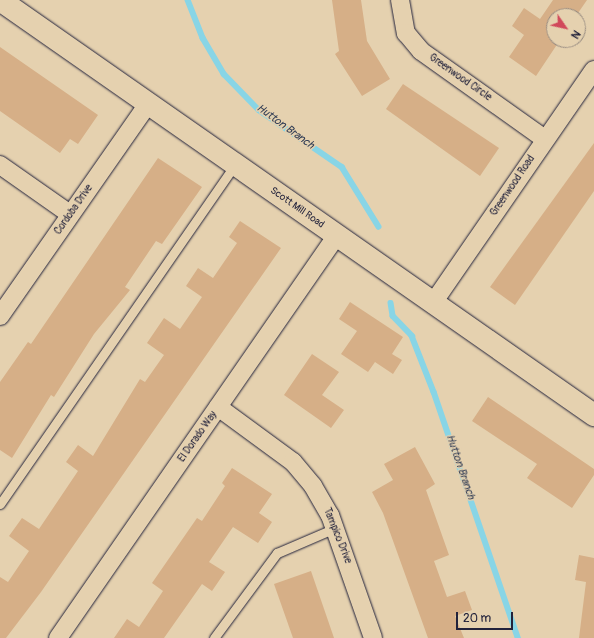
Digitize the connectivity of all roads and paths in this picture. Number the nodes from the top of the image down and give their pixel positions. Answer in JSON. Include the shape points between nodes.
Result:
{"nodes":[{"id":1,"x":1,"y":0,"type":"edge"},
{"id":2,"x":400,"y":0,"type":"edge"},
{"id":3,"x":594,"y":70,"type":"edge"},
{"id":4,"x":148,"y":104,"type":"junction"},
{"id":5,"x":545,"y":139,"type":"junction"},
{"id":6,"x":235,"y":164,"type":"junction"},
{"id":7,"x":0,"y":165,"type":"edge"},
{"id":8,"x":70,"y":214,"type":"junction"},
{"id":9,"x":337,"y":236,"type":"junction"},
{"id":10,"x":434,"y":303,"type":"junction"},
{"id":11,"x":0,"y":316,"type":"edge"},
{"id":12,"x":218,"y":407,"type":"junction"},
{"id":13,"x":594,"y":415,"type":"edge"},
{"id":14,"x":0,"y":504,"type":"edge"},
{"id":15,"x":335,"y":528,"type":"junction"},
{"id":16,"x":58,"y":638,"type":"edge"},
{"id":17,"x":214,"y":638,"type":"edge"},
{"id":18,"x":373,"y":638,"type":"edge"}],
"edges":[{"from":1,"to":4,"type":"street","name":"Scott Mill Road"},
{"from":2,"to":5,"type":"street","name":"Greenwood Circle","via":[[406,33],[421,51]]},
{"from":3,"to":5,"type":"street","name":"Greenwood Road"},
{"from":4,"to":6,"type":"street","name":"Scott Mill Road"},
{"from":4,"to":8,"type":"street","name":"Cordoba Drive"},
{"from":5,"to":10,"type":"street","name":"Greenwood Road"},
{"from":6,"to":9,"type":"street","name":"Scott Mill Road"},
{"from":6,"to":14,"type":"lane"},
{"from":7,"to":8,"type":"street"},
{"from":8,"to":11,"type":"street","name":"Cordoba Drive"},
{"from":9,"to":10,"type":"street","name":"Scott Mill Road"},
{"from":9,"to":12,"type":"street","name":"El Dorado Way"},
{"from":10,"to":13,"type":"street","name":"Scott Mill Road"},
{"from":12,"to":15,"type":"street","name":"Tampico Drive","via":[[293,462],[313,486]]},
{"from":12,"to":16,"type":"street","name":"El Dorado Way"},
{"from":15,"to":17,"type":"lane","via":[[277,553]]},
{"from":15,"to":18,"type":"street","name":"Tampico Drive"}]}
